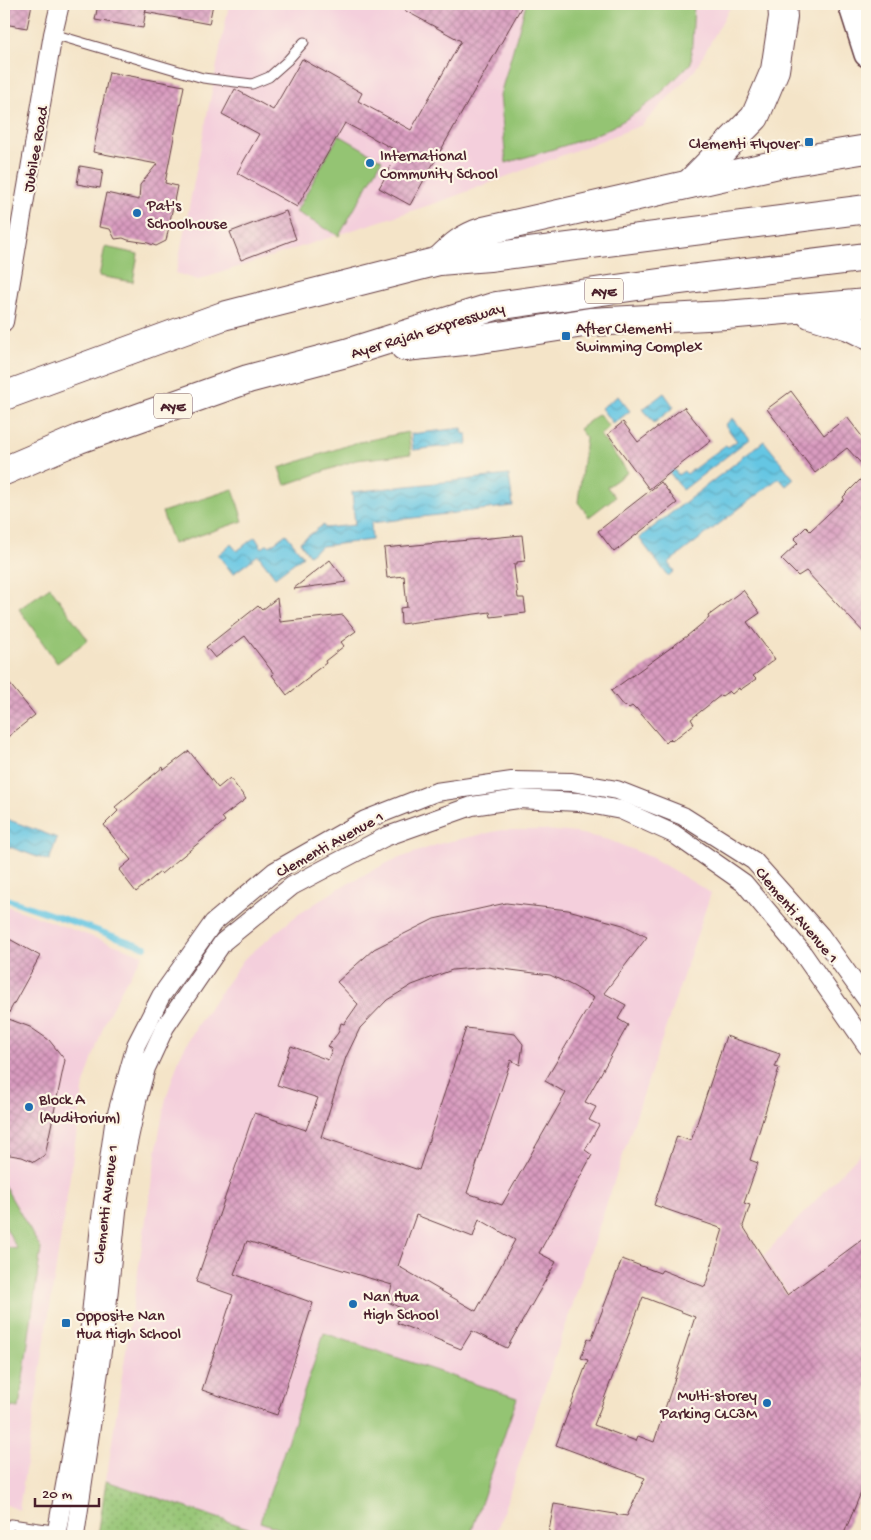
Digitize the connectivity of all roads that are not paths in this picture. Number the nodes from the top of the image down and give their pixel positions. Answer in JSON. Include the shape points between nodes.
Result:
{"nodes":[{"id":1,"x":60,"y":4,"type":"edge"},
{"id":2,"x":782,"y":4,"type":"edge"},
{"id":3,"x":851,"y":4,"type":"edge"},
{"id":4,"x":54,"y":34,"type":"junction"},
{"id":5,"x":304,"y":42,"type":"dead end"},
{"id":6,"x":867,"y":54,"type":"edge"},
{"id":7,"x":867,"y":149,"type":"edge"},
{"id":8,"x":688,"y":185,"type":"junction"},
{"id":9,"x":867,"y":209,"type":"edge"},
{"id":10,"x":867,"y":256,"type":"edge"},
{"id":11,"x":439,"y":261,"type":"junction"},
{"id":12,"x":867,"y":303,"type":"edge"},
{"id":13,"x":786,"y":310,"type":"junction"},
{"id":14,"x":4,"y":322,"type":"edge"},
{"id":15,"x":867,"y":335,"type":"edge"},
{"id":16,"x":346,"y":353,"type":"junction"},
{"id":17,"x":4,"y":396,"type":"edge"},
{"id":18,"x":4,"y":471,"type":"edge"},
{"id":19,"x":328,"y":840,"type":"junction"},
{"id":20,"x":337,"y":862,"type":"junction"},
{"id":21,"x":867,"y":1000,"type":"edge"},
{"id":22,"x":157,"y":1002,"type":"junction"},
{"id":23,"x":165,"y":1027,"type":"junction"},
{"id":24,"x":867,"y":1046,"type":"edge"},
{"id":25,"x":117,"y":1211,"type":"junction"},
{"id":26,"x":100,"y":1225,"type":"junction"},
{"id":27,"x":7,"y":1522,"type":"edge"},
{"id":28,"x":4,"y":1534,"type":"edge"},
{"id":29,"x":56,"y":1534,"type":"edge"},
{"id":30,"x":75,"y":1534,"type":"edge"}],
"edges":[{"from":1,"to":4,"type":"street","name":"Jubilee Road"},
{"from":2,"to":8,"type":"highway","via":[[775,70],[755,117]]},
{"from":3,"to":6,"type":"main road"},
{"from":4,"to":5,"type":"lane","via":[[203,78],[252,84],[269,77]]},
{"from":4,"to":14,"type":"street","name":"Jubilee Road"},
{"from":7,"to":8,"type":"highway","via":[[816,152]]},
{"from":8,"to":11,"type":"highway","via":[[484,231],[458,242]]},
{"from":9,"to":11,"type":"highway"},
{"from":10,"to":16,"type":"highway","name":"Ayer Rajah Expressway","number":"AYE","via":[[496,306]]},
{"from":11,"to":17,"type":"highway","via":[[223,316]]},
{"from":12,"to":13,"type":"highway"},
{"from":13,"to":15,"type":"highway","via":[[819,315]]},
{"from":13,"to":16,"type":"highway","via":[[590,322],[474,340]]},
{"from":16,"to":18,"type":"highway","name":"Ayer Rajah Expressway","number":"AYE","via":[[248,379],[79,439]]},
{"from":19,"to":20,"type":"street"},
{"from":19,"to":21,"type":"street","name":"Clementi Avenue 1","via":[[365,820],[436,792],[512,781],[572,782],[617,790],[683,816],[754,861],[821,936]]},
{"from":19,"to":22,"type":"street","name":"Clementi Avenue 1","via":[[274,871],[213,923]]},
{"from":20,"to":23,"type":"street","name":"Clementi Avenue 1","via":[[292,886],[223,942]]},
{"from":20,"to":24,"type":"street","name":"Clementi Avenue 1","via":[[385,837],[472,806],[518,799],[579,802],[621,810],[674,834],[744,883],[801,951]]},
{"from":22,"to":23,"type":"lane","via":[[164,1013]]},
{"from":22,"to":26,"type":"street","name":"Clementi Avenue 1","via":[[136,1044],[126,1077],[114,1124]]},
{"from":23,"to":25,"type":"street","name":"Clementi Avenue 1","via":[[146,1068],[137,1101]]},
{"from":25,"to":26,"type":"street"},
{"from":25,"to":30,"type":"street","name":"Clementi Avenue 1","via":[[104,1338]]},
{"from":26,"to":29,"type":"street","name":"Clementi Avenue 1","via":[[80,1401]]},
{"from":27,"to":28,"type":"lane"},
{"from":27,"to":29,"type":"lane"},
{"from":29,"to":30,"type":"lane"}]}
